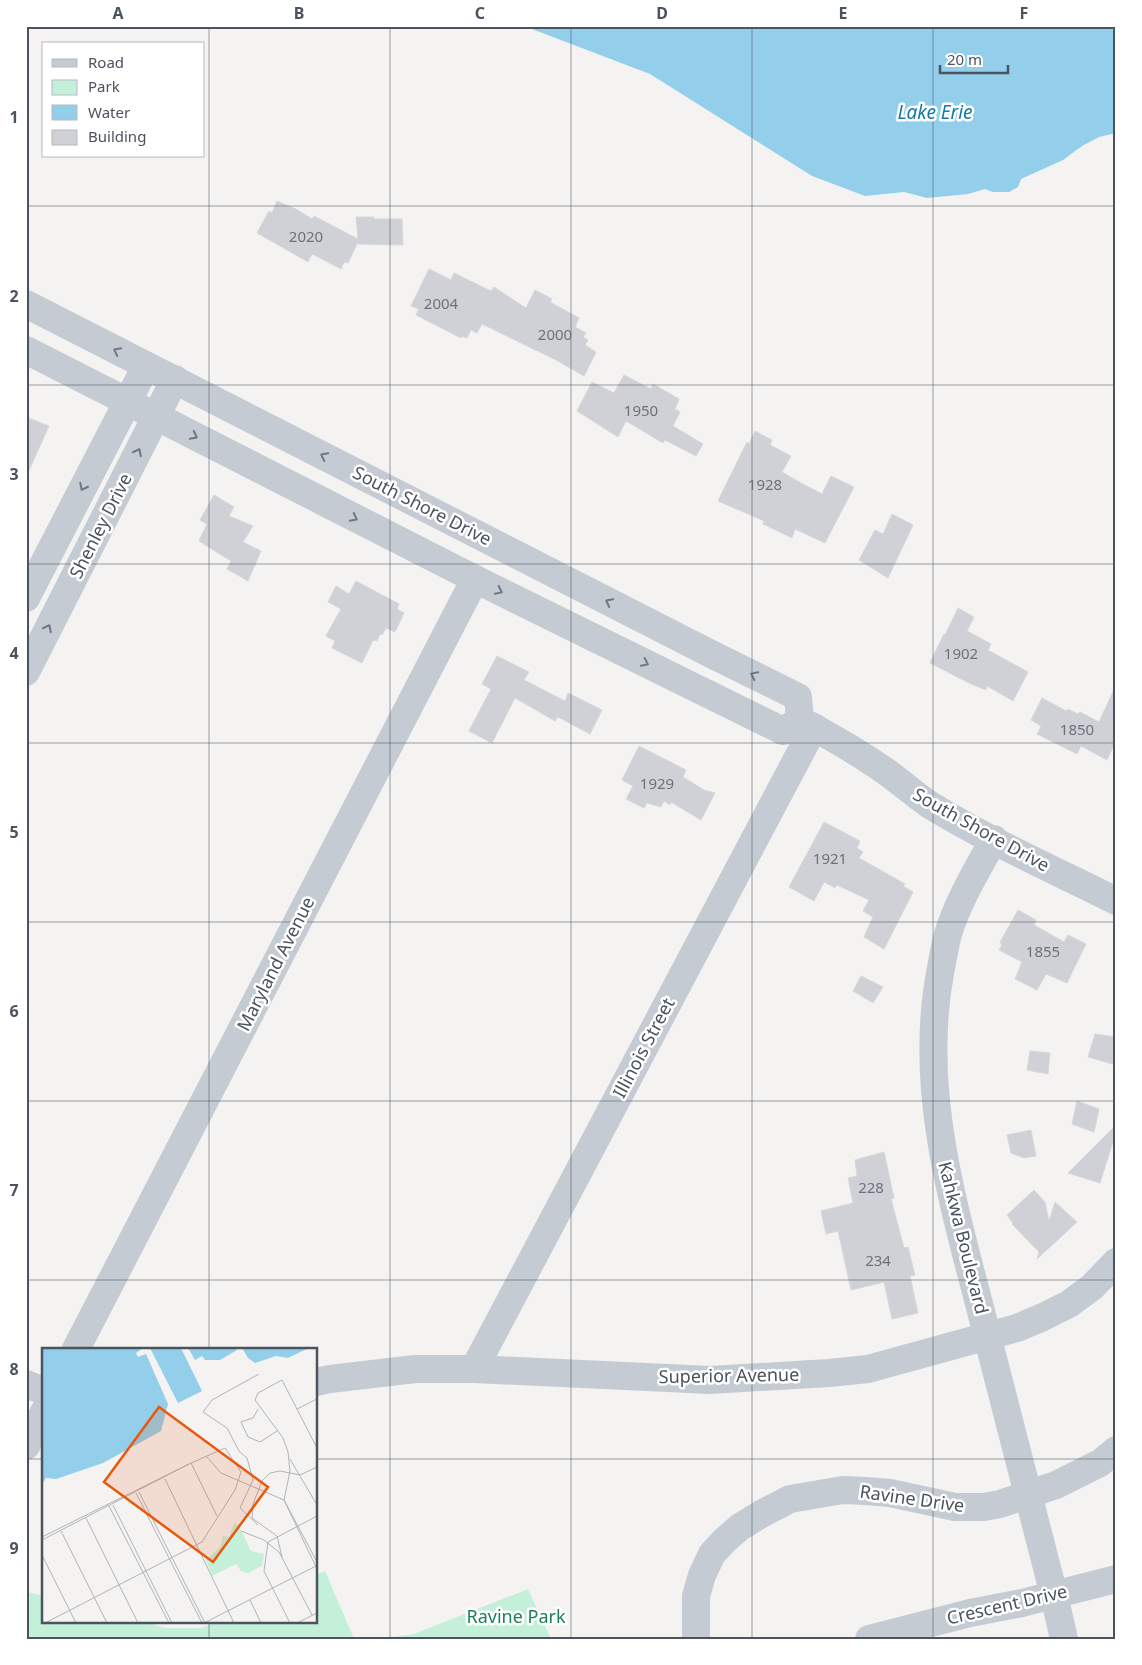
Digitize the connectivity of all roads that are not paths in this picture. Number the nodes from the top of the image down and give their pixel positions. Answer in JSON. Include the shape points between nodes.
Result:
{"nodes":[{"id":1,"x":26,"y":304,"type":"edge"},
{"id":2,"x":26,"y":350,"type":"edge"},
{"id":3,"x":146,"y":366,"type":"junction"},
{"id":4,"x":175,"y":379,"type":"junction"},
{"id":5,"x":127,"y":401,"type":"junction"},
{"id":6,"x":156,"y":417,"type":"junction"},
{"id":7,"x":475,"y":580,"type":"junction"},
{"id":8,"x":26,"y":598,"type":"edge"},
{"id":9,"x":26,"y":672,"type":"edge"},
{"id":10,"x":807,"y":723,"type":"junction"},
{"id":11,"x":994,"y":839,"type":"junction"},
{"id":12,"x":1116,"y":901,"type":"edge"},
{"id":13,"x":1116,"y":1262,"type":"edge"},
{"id":14,"x":987,"y":1336,"type":"junction"},
{"id":15,"x":77,"y":1348,"type":"edge"},
{"id":16,"x":474,"y":1369,"type":"junction"},
{"id":17,"x":318,"y":1382,"type":"edge"},
{"id":18,"x":26,"y":1384,"type":"edge"},
{"id":19,"x":42,"y":1389,"type":"edge"},
{"id":20,"x":42,"y":1416,"type":"edge"},
{"id":21,"x":26,"y":1446,"type":"edge"},
{"id":22,"x":1116,"y":1450,"type":"edge"},
{"id":23,"x":1116,"y":1579,"type":"edge"},
{"id":24,"x":1054,"y":1595,"type":"junction"},
{"id":25,"x":696,"y":1639,"type":"edge"},
{"id":26,"x":869,"y":1639,"type":"edge"},
{"id":27,"x":1064,"y":1639,"type":"edge"}],
"edges":[{"from":3,"to":1,"type":"street","name":"South Shore Drive","one_way":true},
{"from":2,"to":5,"type":"street"},
{"from":3,"to":4,"type":"street","name":"South Shore Drive"},
{"from":3,"to":5,"type":"street","name":"Shenley Drive"},
{"from":4,"to":6,"type":"street","name":"Shenley Drive"},
{"from":10,"to":4,"type":"street","name":"South Shore Drive","one_way":true,"via":[[798,697]]},
{"from":5,"to":6,"type":"street"},
{"from":5,"to":8,"type":"street","name":"Shenley Drive","one_way":true},
{"from":6,"to":7,"type":"street","one_way":true},
{"from":9,"to":6,"type":"street","name":"Shenley Drive","one_way":true},
{"from":7,"to":10,"type":"street","one_way":true,"via":[[783,731]]},
{"from":7,"to":15,"type":"street","name":"Maryland Avenue"},
{"from":10,"to":11,"type":"street","name":"South Shore Drive","via":[[851,748],[930,805]]},
{"from":10,"to":16,"type":"street","name":"Illinois Street"},
{"from":11,"to":12,"type":"street","name":"South Shore Drive"},
{"from":11,"to":14,"type":"street","name":"Kahkwa Boulevard","via":[[958,905],[947,936],[935,996],[932,1064],[934,1098],[949,1185]]},
{"from":13,"to":14,"type":"street","name":"Superior Avenue","via":[[1092,1287],[1069,1304],[1017,1328]]},
{"from":14,"to":16,"type":"street","name":"Superior Avenue","via":[[868,1369],[770,1377],[710,1380]]},
{"from":14,"to":24,"type":"street","name":"Kahkwa Boulevard","bridge":true},
{"from":16,"to":17,"type":"street","name":"Superior Avenue","via":[[415,1369]]},
{"from":18,"to":19,"type":"street"},
{"from":20,"to":21,"type":"street"},
{"from":22,"to":25,"type":"street","name":"Ravine Drive","via":[[1100,1463],[1056,1485],[984,1507],[955,1507],[890,1493],[843,1490],[790,1499],[740,1527],[712,1554],[696,1596]]},
{"from":23,"to":24,"type":"street","name":"Crescent Drive"},
{"from":24,"to":26,"type":"street","name":"Crescent Drive"},
{"from":24,"to":27,"type":"street","name":"Kahkwa Boulevard"}]}
